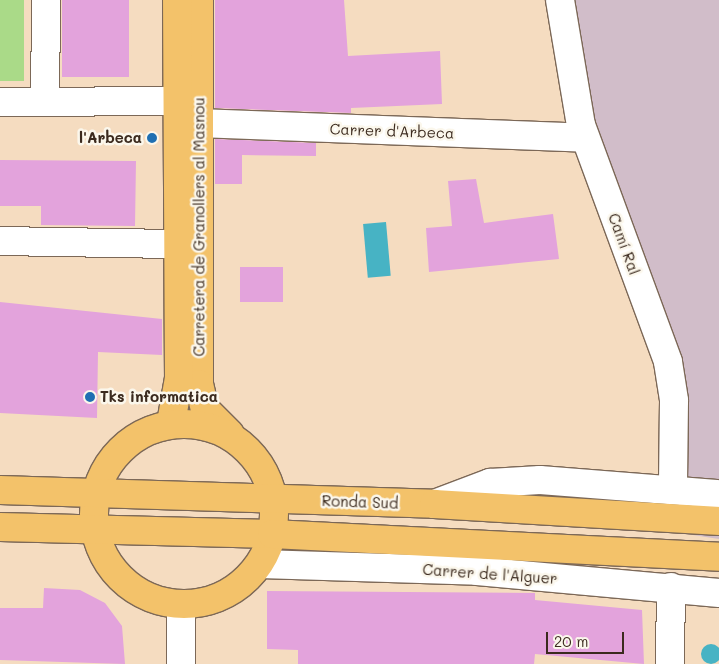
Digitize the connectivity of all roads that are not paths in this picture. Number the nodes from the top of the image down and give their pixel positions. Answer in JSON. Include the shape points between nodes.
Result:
{"nodes":[{"id":1,"x":46,"y":0,"type":"edge"},
{"id":2,"x":176,"y":0,"type":"edge"},
{"id":3,"x":199,"y":0,"type":"edge"},
{"id":4,"x":560,"y":0,"type":"edge"},
{"id":5,"x":45,"y":101,"type":"junction"},
{"id":6,"x":177,"y":101,"type":"junction"},
{"id":7,"x":0,"y":102,"type":"edge"},
{"id":8,"x":199,"y":123,"type":"junction"},
{"id":9,"x":585,"y":138,"type":"junction"},
{"id":10,"x":0,"y":241,"type":"edge"},
{"id":11,"x":178,"y":244,"type":"junction"},
{"id":12,"x":171,"y":423,"type":"junction"},
{"id":13,"x":236,"y":440,"type":"junction"},
{"id":14,"x":673,"y":489,"type":"junction"},
{"id":15,"x":0,"y":490,"type":"edge"},
{"id":16,"x":96,"y":492,"type":"junction"},
{"id":17,"x":719,"y":494,"type":"edge"},
{"id":18,"x":274,"y":499,"type":"junction"},
{"id":19,"x":434,"y":504,"type":"junction"},
{"id":20,"x":719,"y":521,"type":"edge"},
{"id":21,"x":0,"y":527,"type":"edge"},
{"id":22,"x":95,"y":529,"type":"junction"},
{"id":23,"x":272,"y":534,"type":"junction"},
{"id":24,"x":719,"y":557,"type":"edge"},
{"id":25,"x":260,"y":564,"type":"junction"},
{"id":26,"x":671,"y":587,"type":"junction"},
{"id":27,"x":719,"y":592,"type":"edge"},
{"id":28,"x":181,"y":604,"type":"junction"},
{"id":29,"x":181,"y":664,"type":"edge"},
{"id":30,"x":670,"y":664,"type":"edge"}],
"edges":[{"from":1,"to":5,"type":"street"},
{"from":2,"to":6,"type":"main road","name":"Carretera de Granollers al Masnou"},
{"from":3,"to":8,"type":"main road","name":"Carretera de Granollers al Masnou"},
{"from":4,"to":9,"type":"street","name":"Camí Ral"},
{"from":5,"to":6,"type":"street"},
{"from":5,"to":7,"type":"street"},
{"from":6,"to":11,"type":"main road","name":"Carretera de Granollers al Masnou"},
{"from":8,"to":9,"type":"street","name":"Carrer d'Arbeca"},
{"from":8,"to":13,"type":"main road","name":"Carretera de Granollers al Masnou","via":[[199,384],[205,408]]},
{"from":9,"to":14,"type":"street","name":"Camí Ral","via":[[668,362],[674,402]]},
{"from":10,"to":11,"type":"street"},
{"from":11,"to":12,"type":"main road","name":"Carretera de Granollers al Masnou","via":[[180,378]]},
{"from":12,"to":13,"type":"main road","via":[[204,426]]},
{"from":12,"to":16,"type":"main road","via":[[125,446],[108,465]]},
{"from":13,"to":18,"type":"main road","name":"Carretera de Granollers al Masnou","via":[[263,469]]},
{"from":14,"to":17,"type":"street"},
{"from":14,"to":19,"type":"street","via":[[540,480],[490,484]]},
{"from":15,"to":16,"type":"main road","name":"Ronda Sud"},
{"from":16,"to":18,"type":"main road","name":"Ronda Sud"},
{"from":16,"to":22,"type":"main road"},
{"from":18,"to":19,"type":"main road","name":"Ronda Sud"},
{"from":18,"to":23,"type":"main road"},
{"from":19,"to":20,"type":"main road","name":"Ronda Sud"},
{"from":21,"to":22,"type":"main road"},
{"from":22,"to":23,"type":"main road"},
{"from":22,"to":28,"type":"main road","via":[[113,570],[130,586],[146,596]]},
{"from":23,"to":24,"type":"main road"},
{"from":23,"to":25,"type":"main road"},
{"from":25,"to":26,"type":"street","name":"Carrer de l'Alguer","via":[[477,571]]},
{"from":25,"to":28,"type":"main road","via":[[231,591],[209,600]]},
{"from":26,"to":27,"type":"street","name":"Carrer de l'Alguer"},
{"from":26,"to":30,"type":"street"},
{"from":28,"to":29,"type":"street"}]}
